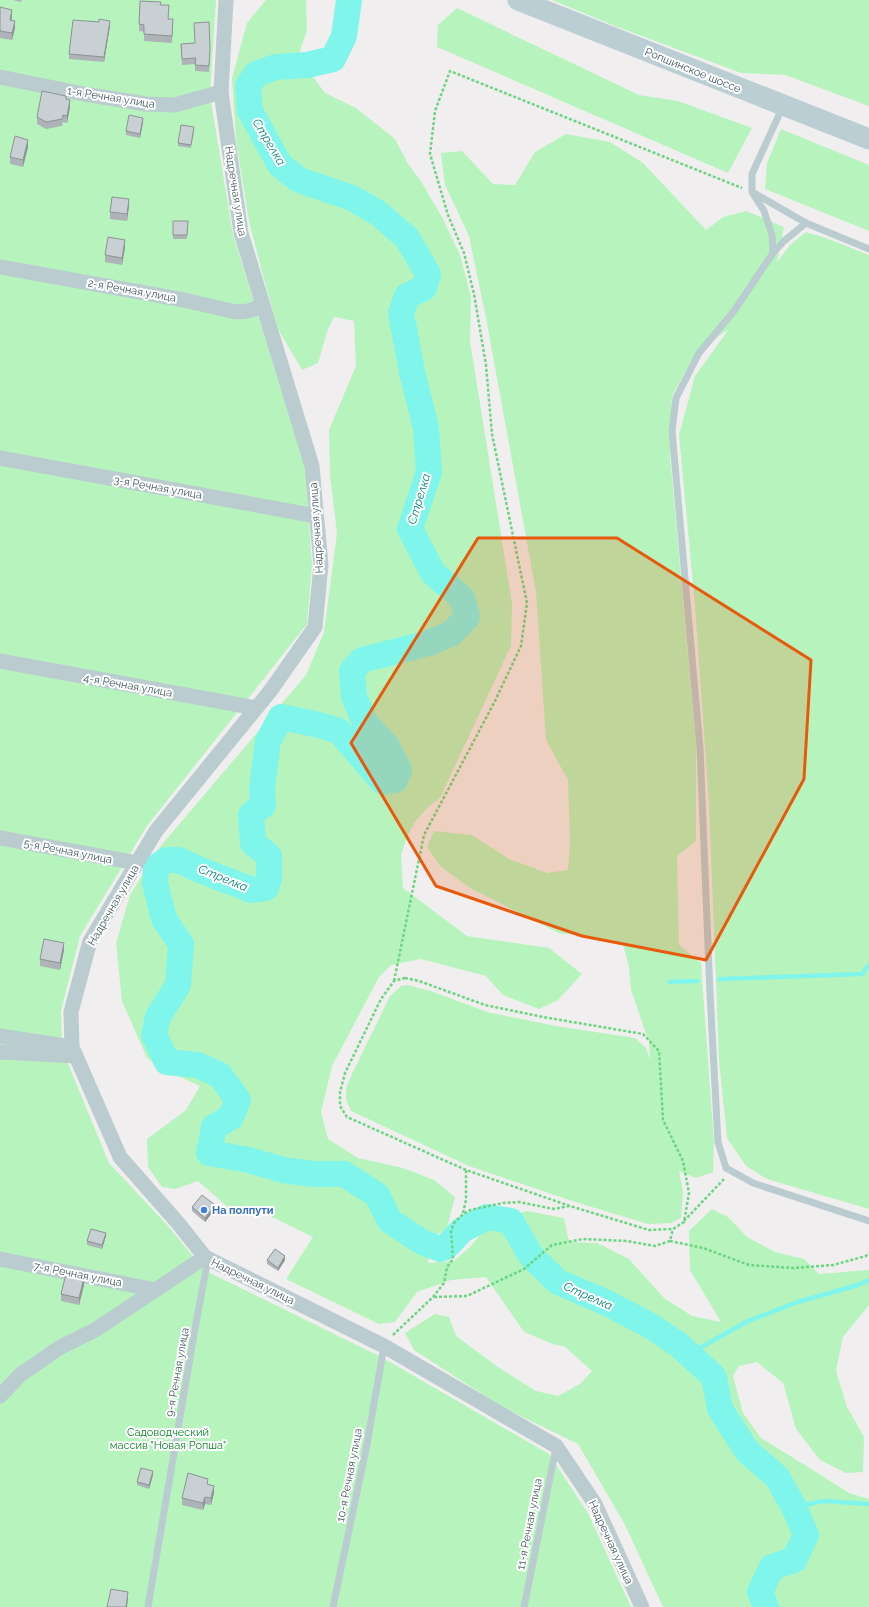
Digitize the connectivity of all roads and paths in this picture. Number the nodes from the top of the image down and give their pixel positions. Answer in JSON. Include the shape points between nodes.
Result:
{"nodes":[{"id":1,"x":226,"y":0,"type":"edge"},
{"id":2,"x":518,"y":0,"type":"edge"},
{"id":3,"x":0,"y":77,"type":"edge"},
{"id":4,"x":221,"y":92,"type":"junction"},
{"id":5,"x":783,"y":106,"type":"junction"},
{"id":6,"x":869,"y":140,"type":"edge"},
{"id":7,"x":752,"y":192,"type":"junction"},
{"id":8,"x":806,"y":223,"type":"junction"},
{"id":9,"x":869,"y":248,"type":"edge"},
{"id":10,"x":773,"y":253,"type":"junction"},
{"id":11,"x":0,"y":267,"type":"edge"},
{"id":12,"x":263,"y":306,"type":"junction"},
{"id":13,"x":0,"y":458,"type":"edge"},
{"id":14,"x":316,"y":516,"type":"junction"},
{"id":15,"x":0,"y":661,"type":"edge"},
{"id":16,"x":256,"y":708,"type":"junction"},
{"id":17,"x":0,"y":838,"type":"edge"},
{"id":18,"x":137,"y":864,"type":"junction"},
{"id":19,"x":394,"y":981,"type":"junction"},
{"id":20,"x":0,"y":1036,"type":"edge"},
{"id":21,"x":74,"y":1051,"type":"junction"},
{"id":22,"x":0,"y":1052,"type":"edge"},
{"id":23,"x":466,"y":1170,"type":"junction"},
{"id":24,"x":731,"y":1171,"type":"junction"},
{"id":25,"x":570,"y":1206,"type":"junction"},
{"id":26,"x":463,"y":1214,"type":"junction"},
{"id":27,"x":869,"y":1221,"type":"edge"},
{"id":28,"x":684,"y":1222,"type":"junction"},
{"id":29,"x":674,"y":1229,"type":"junction"},
{"id":30,"x":670,"y":1241,"type":"junction"},
{"id":31,"x":869,"y":1253,"type":"edge"},
{"id":32,"x":207,"y":1258,"type":"junction"},
{"id":33,"x":0,"y":1259,"type":"edge"},
{"id":34,"x":156,"y":1290,"type":"junction"},
{"id":35,"x":433,"y":1297,"type":"junction"},
{"id":36,"x":384,"y":1346,"type":"junction"},
{"id":37,"x":0,"y":1396,"type":"edge"},
{"id":38,"x":556,"y":1446,"type":"junction"},
{"id":39,"x":148,"y":1607,"type":"edge"},
{"id":40,"x":333,"y":1607,"type":"edge"},
{"id":41,"x":524,"y":1607,"type":"edge"},
{"id":42,"x":642,"y":1607,"type":"edge"}],
"edges":[{"from":1,"to":4,"type":"street","name":"Надречная улица"},
{"from":2,"to":5,"type":"main road","name":"Ропшинское шоссе"},
{"from":3,"to":4,"type":"street","name":"1-я Речная улица","via":[[146,104],[175,105]]},
{"from":4,"to":12,"type":"street","name":"Надречная улица","via":[[241,233]]},
{"from":5,"to":6,"type":"main road","name":"Ропшинское шоссе"},
{"from":5,"to":7,"type":"lane","via":[[752,174]]},
{"from":7,"to":8,"type":"lane"},
{"from":7,"to":10,"type":"lane","via":[[764,211],[772,235]]},
{"from":7,"to":19,"type":"path","via":[[450,71],[435,111],[430,154],[448,216],[464,253],[474,294],[486,365],[492,434],[527,603],[521,646],[424,835]]},
{"from":8,"to":9,"type":"lane"},
{"from":8,"to":10,"type":"lane"},
{"from":10,"to":24,"type":"lane","via":[[734,311],[699,354],[676,398],[672,431],[700,748],[718,1142],[726,1168]]},
{"from":11,"to":12,"type":"street","name":"2-я Речная улица","via":[[184,300],[236,312]]},
{"from":12,"to":14,"type":"street","name":"Надречная улица","via":[[312,466]]},
{"from":13,"to":14,"type":"street","name":"3-я Речная улица"},
{"from":14,"to":16,"type":"street","name":"Надречная улица","via":[[321,565],[315,626],[272,690]]},
{"from":15,"to":16,"type":"street","name":"4-я Речная улица"},
{"from":16,"to":18,"type":"street","name":"Надречная улица","via":[[156,832]]},
{"from":17,"to":18,"type":"street","name":"5-я Речная улица"},
{"from":18,"to":21,"type":"street","name":"Надречная улица","via":[[90,941],[70,1012]]},
{"from":19,"to":23,"type":"path","via":[[381,999],[345,1074],[340,1092],[340,1106],[347,1117]]},
{"from":19,"to":28,"type":"path","via":[[406,978],[485,1005],[642,1034],[659,1051],[663,1120],[682,1161],[689,1193]]},
{"from":20,"to":21,"type":"street"},
{"from":21,"to":22,"type":"street"},
{"from":21,"to":32,"type":"street","name":"Надречная улица","via":[[120,1157]]},
{"from":23,"to":25,"type":"path"},
{"from":23,"to":26,"type":"path","via":[[466,1200]]},
{"from":24,"to":27,"type":"lane","via":[[752,1183]]},
{"from":24,"to":28,"type":"path"},
{"from":25,"to":26,"type":"path","via":[[554,1209],[519,1202],[504,1203],[470,1210]]},
{"from":25,"to":29,"type":"path","via":[[649,1230]]},
{"from":26,"to":35,"type":"path","via":[[454,1223],[451,1231],[453,1259],[447,1267],[444,1283]]},
{"from":28,"to":29,"type":"path"},
{"from":29,"to":30,"type":"path"},
{"from":30,"to":31,"type":"path","via":[[703,1248],[749,1265],[793,1268],[833,1265]]},
{"from":30,"to":35,"type":"path","via":[[655,1246],[627,1241],[583,1239],[552,1246],[524,1269],[467,1296]]},
{"from":32,"to":34,"type":"street"},
{"from":32,"to":36,"type":"street","name":"Надречная улица"},
{"from":32,"to":39,"type":"lane","name":"9-я Речная улица"},
{"from":33,"to":34,"type":"street","name":"7-я Речная улица"},
{"from":34,"to":37,"type":"street","via":[[95,1330],[59,1348],[20,1375]]},
{"from":35,"to":36,"type":"path"},
{"from":36,"to":38,"type":"street","name":"Надречная улица"},
{"from":36,"to":40,"type":"lane","name":"10-я Речная улица","via":[[367,1444]]},
{"from":38,"to":41,"type":"lane","name":"11-я Речная улица"},
{"from":38,"to":42,"type":"street","name":"Надречная улица","via":[[595,1504]]}]}
